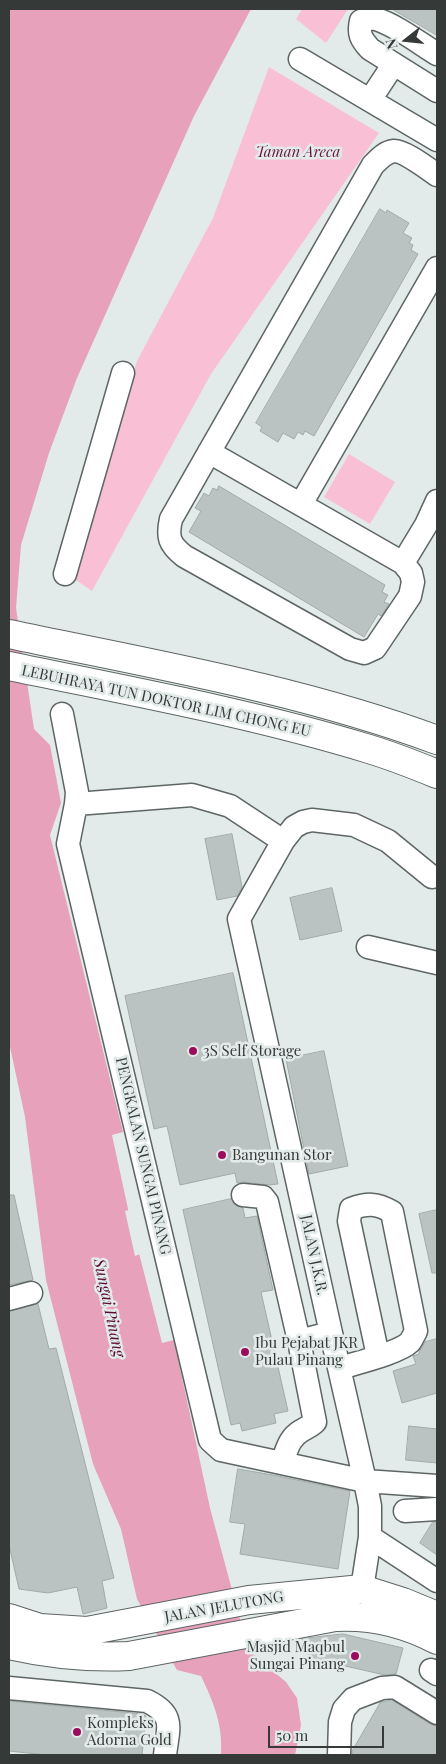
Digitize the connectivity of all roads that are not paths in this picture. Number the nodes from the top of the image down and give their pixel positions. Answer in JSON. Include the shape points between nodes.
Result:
{"nodes":[{"id":1,"x":437,"y":54,"type":"edge"},
{"id":2,"x":300,"y":58,"type":"dead end"},
{"id":3,"x":393,"y":65,"type":"junction"},
{"id":4,"x":437,"y":91,"type":"edge"},
{"id":5,"x":370,"y":100,"type":"junction"},
{"id":6,"x":437,"y":140,"type":"edge"},
{"id":7,"x":437,"y":175,"type":"edge"},
{"id":8,"x":437,"y":268,"type":"edge"},
{"id":9,"x":430,"y":297,"type":"edge"},
{"id":10,"x":123,"y":373,"type":"dead end"},
{"id":11,"x":209,"y":452,"type":"junction"},
{"id":12,"x":437,"y":501,"type":"edge"},
{"id":13,"x":301,"y":504,"type":"junction"},
{"id":14,"x":403,"y":563,"type":"junction"},
{"id":15,"x":65,"y":574,"type":"dead end"},
{"id":16,"x":9,"y":634,"type":"edge"},
{"id":17,"x":9,"y":666,"type":"edge"},
{"id":18,"x":62,"y":714,"type":"dead end"},
{"id":19,"x":437,"y":740,"type":"edge"},
{"id":20,"x":437,"y":774,"type":"edge"},
{"id":21,"x":76,"y":804,"type":"junction"},
{"id":22,"x":283,"y":841,"type":"junction"},
{"id":23,"x":432,"y":878,"type":"dead end"},
{"id":24,"x":368,"y":947,"type":"dead end"},
{"id":25,"x":437,"y":963,"type":"edge"},
{"id":26,"x":243,"y":1196,"type":"dead end"},
{"id":27,"x":31,"y":1293,"type":"dead end"},
{"id":28,"x":9,"y":1299,"type":"edge"},
{"id":29,"x":331,"y":1333,"type":"junction"},
{"id":30,"x":299,"y":1341,"type":"junction"},
{"id":31,"x":378,"y":1356,"type":"junction"},
{"id":32,"x":340,"y":1368,"type":"junction"},
{"id":33,"x":282,"y":1462,"type":"junction"},
{"id":34,"x":366,"y":1481,"type":"junction"},
{"id":35,"x":437,"y":1486,"type":"edge"},
{"id":36,"x":437,"y":1508,"type":"edge"},
{"id":37,"x":405,"y":1511,"type":"dead end"},
{"id":38,"x":369,"y":1547,"type":"junction"},
{"id":39,"x":437,"y":1581,"type":"edge"},
{"id":40,"x":362,"y":1588,"type":"junction"},
{"id":41,"x":437,"y":1616,"type":"edge"},
{"id":42,"x":9,"y":1618,"type":"edge"},
{"id":43,"x":437,"y":1640,"type":"edge"},
{"id":44,"x":9,"y":1645,"type":"edge"},
{"id":45,"x":9,"y":1688,"type":"edge"},
{"id":46,"x":437,"y":1712,"type":"edge"},
{"id":47,"x":165,"y":1755,"type":"edge"},
{"id":48,"x":339,"y":1755,"type":"edge"}],
"edges":[{"from":1,"to":3,"type":"street","via":[[381,21],[374,18],[361,21],[358,32],[362,40]]},
{"from":2,"to":5,"type":"street"},
{"from":3,"to":4,"type":"street"},
{"from":3,"to":5,"type":"street"},
{"from":5,"to":6,"type":"street"},
{"from":7,"to":11,"type":"street","via":[[394,151],[381,156]]},
{"from":8,"to":9,"type":"street"},
{"from":9,"to":13,"type":"street"},
{"from":10,"to":15,"type":"street"},
{"from":11,"to":13,"type":"street"},
{"from":11,"to":14,"type":"street","via":[[171,519],[168,533],[171,543],[184,556],[350,649],[364,653],[375,648],[410,596],[411,572]]},
{"from":12,"to":14,"type":"street"},
{"from":13,"to":14,"type":"street"},
{"from":16,"to":19,"type":"main road","name":"LEBUHRAYA TUN DOKTOR LIM CHONG EU","via":[[307,700]]},
{"from":17,"to":20,"type":"main road","name":"LEBUHRAYA TUN DOKTOR LIM CHONG EU","via":[[288,726]]},
{"from":18,"to":21,"type":"street","name":"PENGKALAN SUNGAI PINANG","via":[[77,792]]},
{"from":21,"to":22,"type":"street","via":[[192,795],[230,806]]},
{"from":21,"to":33,"type":"street","name":"PENGKALAN SUNGAI PINANG","via":[[68,844],[210,1440],[220,1450]]},
{"from":22,"to":23,"type":"street","via":[[303,822],[312,820],[354,825],[388,841]]},
{"from":22,"to":29,"type":"street","name":"JALAN J.K.R.","via":[[240,916],[240,923]]},
{"from":24,"to":25,"type":"street"},
{"from":26,"to":30,"type":"street","via":[[263,1197],[267,1202]]},
{"from":27,"to":28,"type":"street"},
{"from":29,"to":30,"type":"street"},
{"from":29,"to":32,"type":"street","name":"JALAN J.K.R."},
{"from":30,"to":33,"type":"street","via":[[315,1422],[290,1440]]},
{"from":31,"to":31,"type":"street","via":[[403,1347],[416,1332],[392,1212],[381,1205],[363,1205],[351,1210],[349,1221]]},
{"from":31,"to":32,"type":"street"},
{"from":32,"to":34,"type":"street","name":"JALAN J.K.R."},
{"from":33,"to":34,"type":"street","name":"PENGKALAN SUNGAI PINANG"},
{"from":34,"to":35,"type":"street","name":"PENGKALAN SUNGAI PINANG"},
{"from":34,"to":38,"type":"street","name":"JALAN J.K.R.","via":[[370,1506]]},
{"from":36,"to":37,"type":"street"},
{"from":38,"to":39,"type":"street","via":[[403,1558]]},
{"from":38,"to":40,"type":"street","name":"JALAN J.K.R."},
{"from":40,"to":41,"type":"main road","name":"JALAN JELUTONG"},
{"from":40,"to":42,"type":"main road","name":"JALAN JELUTONG","via":[[249,1600],[87,1631],[40,1628]]},
{"from":43,"to":44,"type":"main road","name":"JALAN JELUTONG","via":[[383,1619],[357,1616],[335,1617],[129,1656],[52,1653]]},
{"from":45,"to":47,"type":"street","via":[[147,1701],[166,1714]]},
{"from":46,"to":48,"type":"street","via":[[395,1687],[382,1688],[353,1699],[340,1722]]}]}
